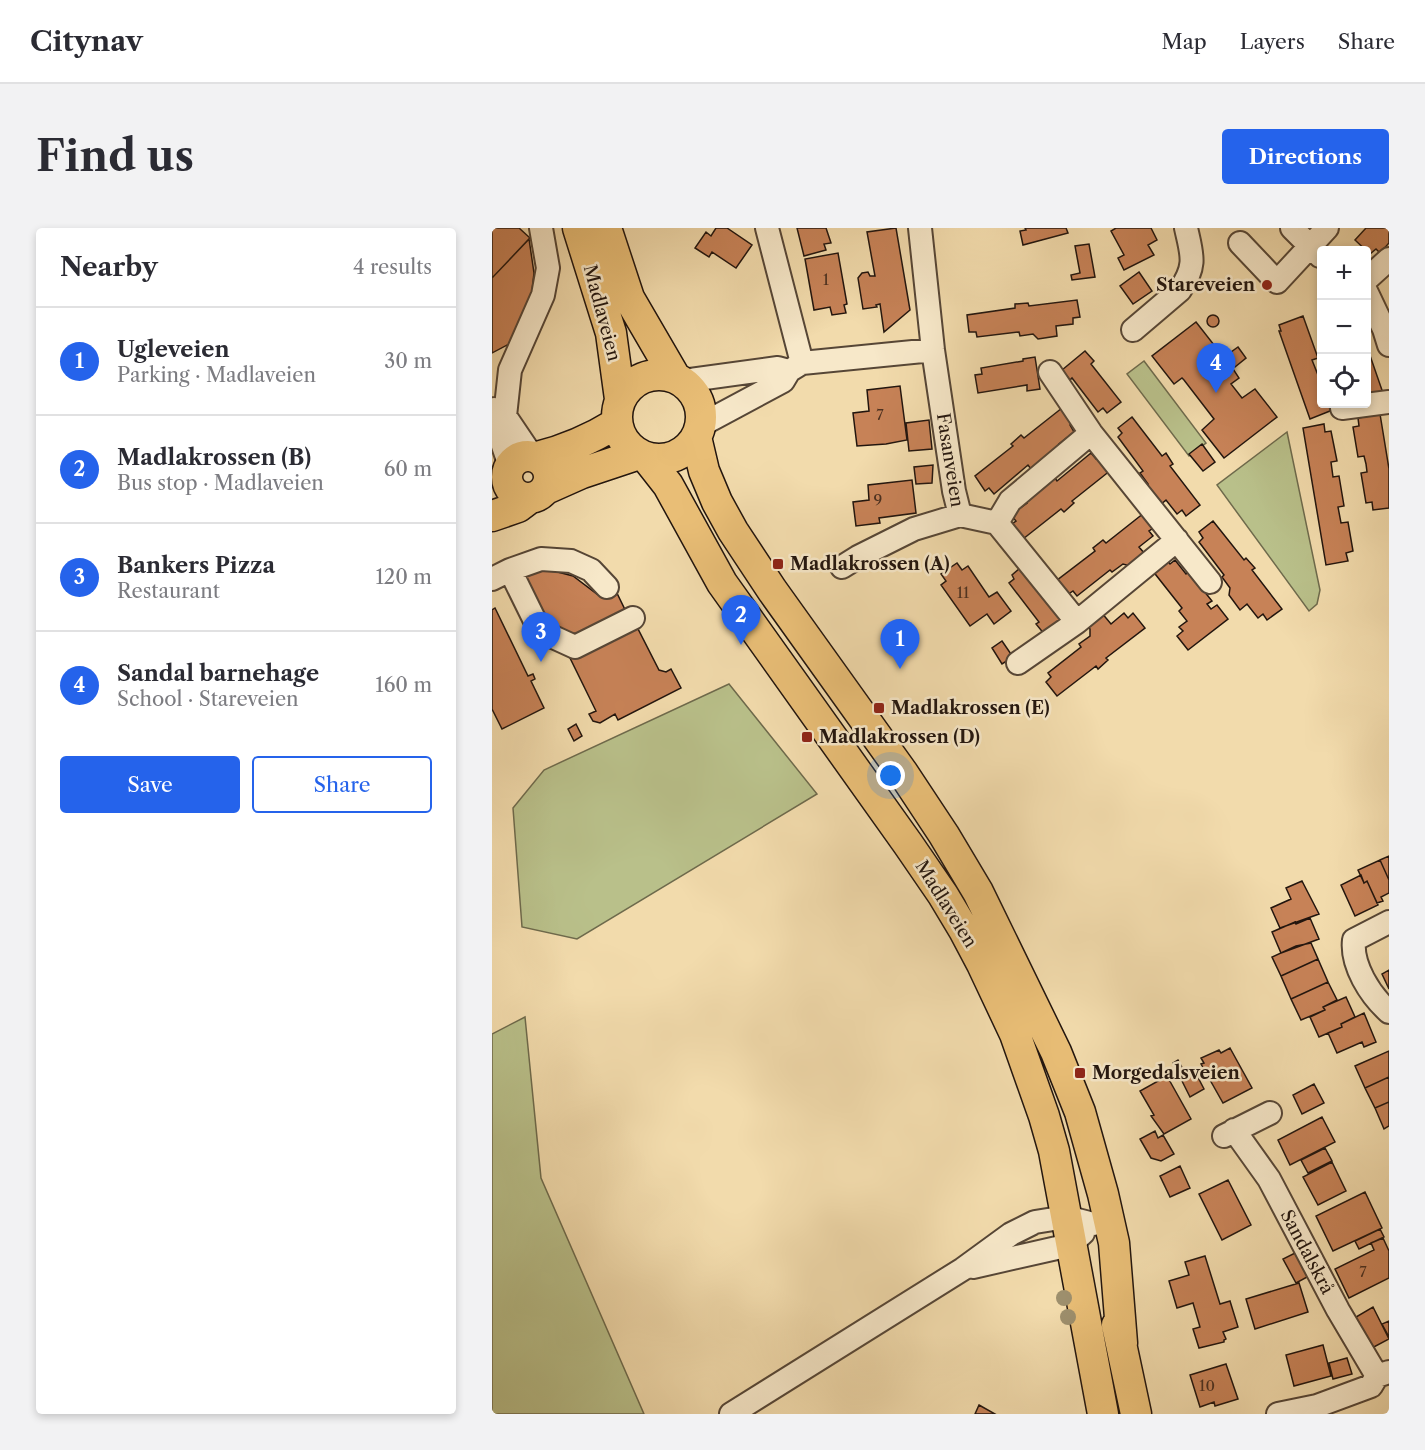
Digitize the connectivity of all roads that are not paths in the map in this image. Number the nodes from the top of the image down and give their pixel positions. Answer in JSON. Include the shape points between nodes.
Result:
{"nodes":[{"id":1,"x":542,"y":228,"type":"edge"},
{"id":2,"x":578,"y":228,"type":"edge"},
{"id":3,"x":606,"y":228,"type":"edge"},
{"id":4,"x":767,"y":228,"type":"edge"},
{"id":5,"x":920,"y":228,"type":"edge"},
{"id":6,"x":1186,"y":228,"type":"edge"},
{"id":7,"x":1292,"y":228,"type":"edge"},
{"id":8,"x":1327,"y":228,"type":"edge"},
{"id":9,"x":1240,"y":243,"type":"dead end"},
{"id":10,"x":1316,"y":251,"type":"edge"},
{"id":11,"x":1389,"y":259,"type":"edge"},
{"id":12,"x":1371,"y":275,"type":"edge"},
{"id":13,"x":1370,"y":300,"type":"edge"},
{"id":14,"x":1133,"y":330,"type":"dead end"},
{"id":15,"x":1389,"y":345,"type":"edge"},
{"id":16,"x":933,"y":350,"type":"junction"},
{"id":17,"x":796,"y":367,"type":"junction"},
{"id":18,"x":1050,"y":372,"type":"dead end"},
{"id":19,"x":679,"y":379,"type":"junction"},
{"id":20,"x":1389,"y":402,"type":"edge"},
{"id":21,"x":1371,"y":404,"type":"edge"},
{"id":22,"x":619,"y":411,"type":"junction"},
{"id":23,"x":496,"y":417,"type":"edge"},
{"id":24,"x":699,"y":431,"type":"junction"},
{"id":25,"x":1091,"y":433,"type":"junction"},
{"id":26,"x":643,"y":456,"type":"junction"},
{"id":27,"x":516,"y":469,"type":"edge"},
{"id":28,"x":538,"y":493,"type":"junction"},
{"id":29,"x":960,"y":515,"type":"junction"},
{"id":30,"x":492,"y":516,"type":"edge"},
{"id":31,"x":997,"y":523,"type":"junction"},
{"id":32,"x":1177,"y":540,"type":"junction"},
{"id":33,"x":842,"y":567,"type":"dead end"},
{"id":34,"x":501,"y":575,"type":"edge"},
{"id":35,"x":1210,"y":582,"type":"dead end"},
{"id":36,"x":607,"y":587,"type":"dead end"},
{"id":37,"x":633,"y":618,"type":"dead end"},
{"id":38,"x":1077,"y":622,"type":"junction"},
{"id":39,"x":1018,"y":663,"type":"dead end"},
{"id":40,"x":1389,"y":922,"type":"edge"},
{"id":41,"x":1389,"y":1012,"type":"edge"},
{"id":42,"x":1037,"y":1018,"type":"junction"},
{"id":43,"x":1270,"y":1113,"type":"dead end"},
{"id":44,"x":1076,"y":1229,"type":"junction"},
{"id":45,"x":963,"y":1269,"type":"junction"},
{"id":46,"x":1122,"y":1342,"type":"junction"},
{"id":47,"x":1383,"y":1374,"type":"edge"},
{"id":48,"x":731,"y":1414,"type":"edge"},
{"id":49,"x":1102,"y":1414,"type":"edge"},
{"id":50,"x":1136,"y":1414,"type":"edge"},
{"id":51,"x":1278,"y":1414,"type":"edge"}],
"edges":[{"from":1,"to":23,"type":"street","via":[[548,268],[543,295],[510,370]]},
{"from":2,"to":22,"type":"main road","name":"Madlaveien","via":[[611,333]]},
{"from":3,"to":19,"type":"main road","name":"Madlaveien","via":[[629,298]]},
{"from":4,"to":17,"type":"street"},
{"from":5,"to":16,"type":"street","name":"Fasanveien"},
{"from":6,"to":14,"type":"street","via":[[1193,260],[1185,282]]},
{"from":7,"to":10,"type":"street"},
{"from":8,"to":10,"type":"street"},
{"from":9,"to":10,"type":"street","via":[[1277,282]]},
{"from":11,"to":12,"type":"street"},
{"from":13,"to":15,"type":"street"},
{"from":16,"to":17,"type":"street"},
{"from":16,"to":29,"type":"street","name":"Fasanveien"},
{"from":17,"to":19,"type":"street"},
{"from":17,"to":24,"type":"street","via":[[783,381]]},
{"from":18,"to":25,"type":"street"},
{"from":19,"to":22,"type":"main road","via":[[663,374],[644,377],[627,388]]},
{"from":19,"to":24,"type":"main road","via":[[697,398],[701,411]]},
{"from":20,"to":21,"type":"street"},
{"from":22,"to":26,"type":"main road","via":[[626,443]]},
{"from":22,"to":27,"type":"main road","via":[[595,436]]},
{"from":23,"to":27,"type":"street"},
{"from":24,"to":26,"type":"main road","via":[[680,454],[658,459]]},
{"from":24,"to":42,"type":"main road","name":"Madlaveien","via":[[704,471],[733,531],[944,835],[978,892]]},
{"from":25,"to":31,"type":"street","via":[[1010,501]]},
{"from":25,"to":32,"type":"street"},
{"from":26,"to":28,"type":"main road","via":[[582,473]]},
{"from":26,"to":44,"type":"main road","name":"Madlaveien","via":[[668,485],[722,583],[908,844],[969,938],[1015,1034],[1032,1080]]},
{"from":27,"to":28,"type":"main road","via":[[543,461],[549,482]]},
{"from":28,"to":30,"type":"main road","via":[[518,507]]},
{"from":29,"to":31,"type":"street"},
{"from":29,"to":33,"type":"street","name":"Fasanveien","via":[[914,529]]},
{"from":31,"to":38,"type":"street"},
{"from":32,"to":35,"type":"street"},
{"from":32,"to":38,"type":"street"},
{"from":34,"to":36,"type":"street","via":[[541,559],[571,561],[591,570]]},
{"from":34,"to":37,"type":"street","via":[[540,631],[575,646]]},
{"from":38,"to":39,"type":"street"},
{"from":40,"to":41,"type":"street","via":[[1354,940],[1353,950],[1372,993]]},
{"from":42,"to":44,"type":"main road","name":"Madlaveien","via":[[1075,1142]]},
{"from":42,"to":46,"type":"main road","name":"Madlaveien","via":[[1067,1078],[1094,1155],[1114,1243]]},
{"from":43,"to":47,"type":"street","name":"Sandalskrå","via":[[1229,1133],[1269,1179],[1338,1310]]},
{"from":44,"to":45,"type":"street"},
{"from":44,"to":45,"type":"street","via":[[1035,1222],[1011,1234]]},
{"from":44,"to":46,"type":"main road","name":"Madlaveien","via":[[1107,1287]]},
{"from":44,"to":49,"type":"main road","name":"Madlaveien"},
{"from":45,"to":48,"type":"street"},
{"from":46,"to":50,"type":"main road","name":"Madlaveien"},
{"from":47,"to":51,"type":"street","name":"Sandalskrå","via":[[1371,1386],[1317,1406]]}]}
